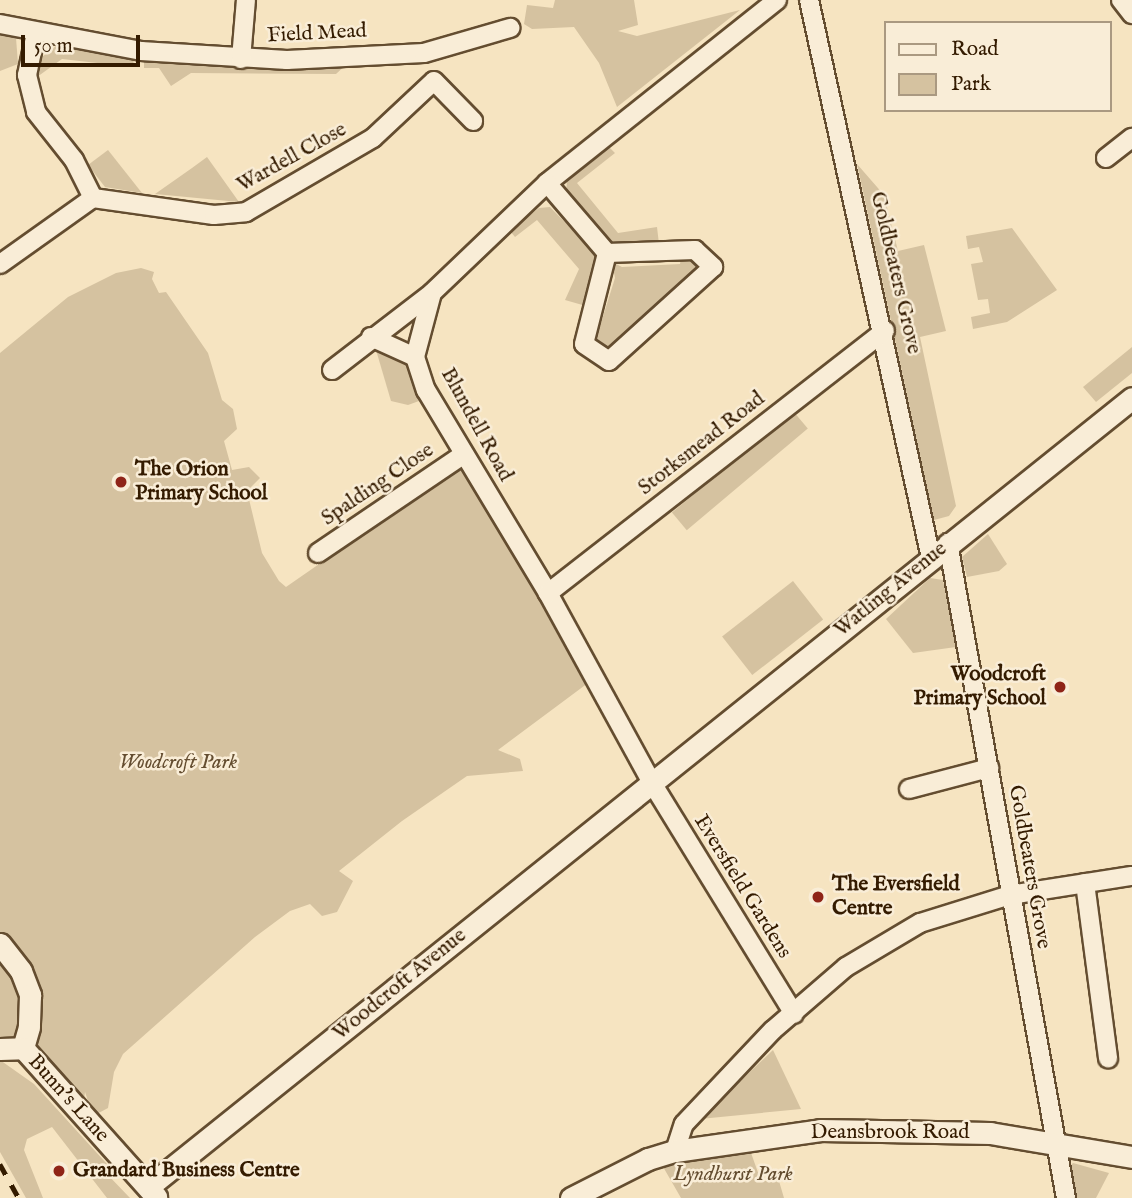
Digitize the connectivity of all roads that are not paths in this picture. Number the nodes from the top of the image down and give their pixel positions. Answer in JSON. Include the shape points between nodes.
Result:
{"nodes":[{"id":1,"x":246,"y":0,"type":"edge"},
{"id":2,"x":777,"y":0,"type":"edge"},
{"id":3,"x":809,"y":0,"type":"edge"},
{"id":4,"x":1121,"y":0,"type":"edge"},
{"id":5,"x":1132,"y":14,"type":"edge"},
{"id":6,"x":0,"y":24,"type":"edge"},
{"id":7,"x":510,"y":28,"type":"dead end"},
{"id":8,"x":36,"y":33,"type":"junction"},
{"id":9,"x":241,"y":59,"type":"junction"},
{"id":10,"x":473,"y":121,"type":"dead end"},
{"id":11,"x":1132,"y":138,"type":"edge"},
{"id":12,"x":1106,"y":158,"type":"dead end"},
{"id":13,"x":547,"y":183,"type":"junction"},
{"id":14,"x":93,"y":198,"type":"junction"},
{"id":15,"x":607,"y":253,"type":"junction"},
{"id":16,"x":0,"y":264,"type":"edge"},
{"id":17,"x":432,"y":293,"type":"junction"},
{"id":18,"x":885,"y":331,"type":"junction"},
{"id":19,"x":371,"y":337,"type":"junction"},
{"id":20,"x":415,"y":358,"type":"junction"},
{"id":21,"x":332,"y":370,"type":"dead end"},
{"id":22,"x":1132,"y":398,"type":"edge"},
{"id":23,"x":464,"y":454,"type":"junction"},
{"id":24,"x":948,"y":543,"type":"junction"},
{"id":25,"x":318,"y":553,"type":"dead end"},
{"id":26,"x":931,"y":558,"type":"junction"},
{"id":27,"x":548,"y":593,"type":"junction"},
{"id":28,"x":989,"y":768,"type":"junction"},
{"id":29,"x":652,"y":783,"type":"junction"},
{"id":30,"x":909,"y":789,"type":"dead end"},
{"id":31,"x":1132,"y":876,"type":"edge"},
{"id":32,"x":1085,"y":883,"type":"junction"},
{"id":33,"x":1010,"y":895,"type":"junction"},
{"id":34,"x":0,"y":944,"type":"edge"},
{"id":35,"x":794,"y":1014,"type":"junction"},
{"id":36,"x":23,"y":1048,"type":"junction"},
{"id":37,"x":0,"y":1049,"type":"edge"},
{"id":38,"x":1108,"y":1058,"type":"dead end"},
{"id":39,"x":1059,"y":1144,"type":"junction"},
{"id":40,"x":675,"y":1151,"type":"junction"},
{"id":41,"x":1132,"y":1157,"type":"edge"},
{"id":42,"x":152,"y":1193,"type":"edge"},
{"id":43,"x":571,"y":1198,"type":"edge"},
{"id":44,"x":1066,"y":1198,"type":"edge"}],
"edges":[{"from":1,"to":9,"type":"street"},
{"from":2,"to":13,"type":"street"},
{"from":3,"to":18,"type":"street","name":"Goldbeaters Grove"},
{"from":4,"to":5,"type":"street"},
{"from":6,"to":8,"type":"street","name":"Field Mead"},
{"from":7,"to":9,"type":"street","name":"Field Mead","via":[[424,52]]},
{"from":8,"to":9,"type":"street","name":"Field Mead","via":[[141,51]]},
{"from":8,"to":14,"type":"street","via":[[27,75],[36,112],[74,160]]},
{"from":10,"to":14,"type":"street","name":"Wardell Close","via":[[434,81],[406,112],[373,138],[246,212],[215,215]]},
{"from":11,"to":12,"type":"street"},
{"from":13,"to":15,"type":"street"},
{"from":13,"to":17,"type":"street"},
{"from":14,"to":16,"type":"street"},
{"from":15,"to":15,"type":"street","via":[[695,250],[713,267],[609,361],[584,344]]},
{"from":17,"to":19,"type":"street"},
{"from":17,"to":20,"type":"street","name":"Blundell Road"},
{"from":18,"to":26,"type":"street","name":"Goldbeaters Grove"},
{"from":18,"to":27,"type":"street","name":"Storksmead Road"},
{"from":19,"to":20,"type":"street"},
{"from":19,"to":21,"type":"street"},
{"from":20,"to":23,"type":"street","name":"Blundell Road","via":[[426,390]]},
{"from":22,"to":24,"type":"street","name":"Watling Avenue"},
{"from":23,"to":25,"type":"street","name":"Spalding Close"},
{"from":23,"to":27,"type":"street","name":"Blundell Road"},
{"from":24,"to":26,"type":"street","name":"Watling Avenue"},
{"from":24,"to":28,"type":"street","name":"Goldbeaters Grove"},
{"from":26,"to":29,"type":"street","name":"Watling Avenue"},
{"from":27,"to":29,"type":"street","name":"Blundell Road"},
{"from":28,"to":30,"type":"street"},
{"from":28,"to":33,"type":"street","name":"Goldbeaters Grove"},
{"from":29,"to":35,"type":"street","name":"Eversfield Gardens"},
{"from":29,"to":42,"type":"street","name":"Woodcroft Avenue"},
{"from":31,"to":32,"type":"street"},
{"from":32,"to":33,"type":"street"},
{"from":32,"to":38,"type":"street"},
{"from":33,"to":35,"type":"street","via":[[920,923],[846,967]]},
{"from":33,"to":39,"type":"street","name":"Goldbeaters Grove"},
{"from":34,"to":36,"type":"street","via":[[21,971],[30,995]]},
{"from":35,"to":40,"type":"street","via":[[773,1030],[684,1124]]},
{"from":36,"to":37,"type":"street","name":"Bunn's Lane"},
{"from":36,"to":42,"type":"street","name":"Bunn's Lane"},
{"from":39,"to":40,"type":"street","name":"Deansbrook Road","via":[[990,1133],[820,1130]]},
{"from":39,"to":41,"type":"street","name":"Deansbrook Road"},
{"from":39,"to":44,"type":"street","name":"Goldbeaters Grove"},
{"from":40,"to":43,"type":"street","name":"Deansbrook Road","via":[[648,1159]]}]}
